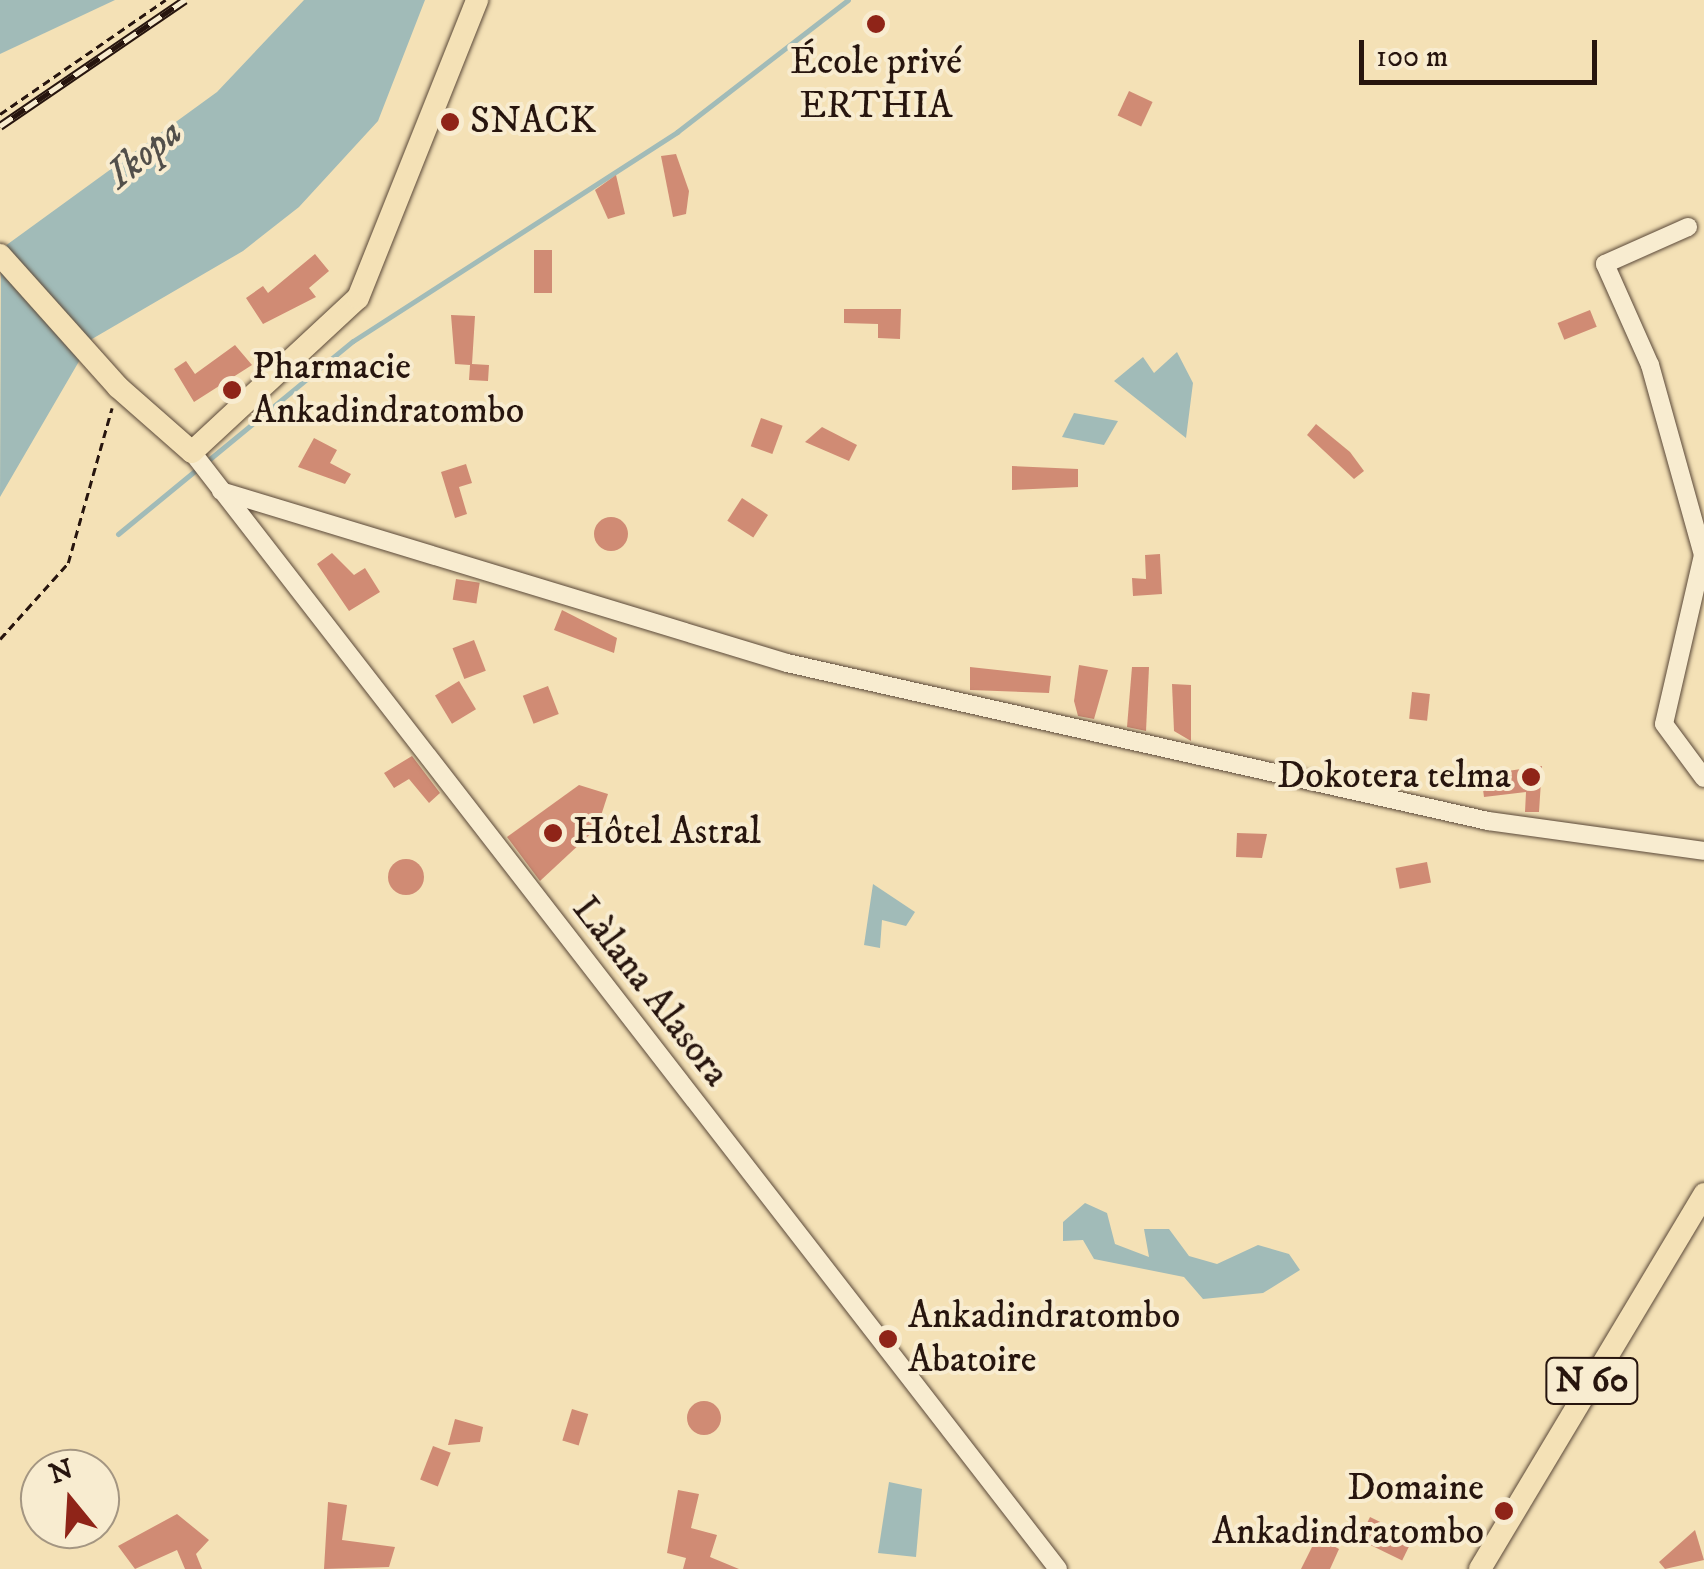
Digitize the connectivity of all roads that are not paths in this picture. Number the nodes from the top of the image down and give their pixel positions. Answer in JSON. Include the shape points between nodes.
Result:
{"nodes":[{"id":1,"x":476,"y":0,"type":"edge"},
{"id":2,"x":1688,"y":226,"type":"dead end"},
{"id":3,"x":0,"y":255,"type":"edge"},
{"id":4,"x":192,"y":452,"type":"junction"},
{"id":5,"x":221,"y":491,"type":"junction"},
{"id":6,"x":1704,"y":778,"type":"edge"},
{"id":7,"x":1704,"y":851,"type":"edge"},
{"id":8,"x":1704,"y":1194,"type":"edge"},
{"id":9,"x":1058,"y":1569,"type":"edge"},
{"id":10,"x":1480,"y":1569,"type":"edge"}],
"edges":[{"from":1,"to":4,"type":"main road","via":[[358,298]]},
{"from":2,"to":6,"type":"street","via":[[1605,264],[1650,366],[1703,555],[1664,724]]},
{"from":3,"to":4,"type":"main road","via":[[112,380]]},
{"from":4,"to":5,"type":"street","name":"Làlana Alasora"},
{"from":5,"to":7,"type":"street","via":[[787,663],[1488,822]]},
{"from":5,"to":9,"type":"street","name":"Làlana Alasora"},
{"from":8,"to":10,"type":"main road","number":"N 60"}]}
